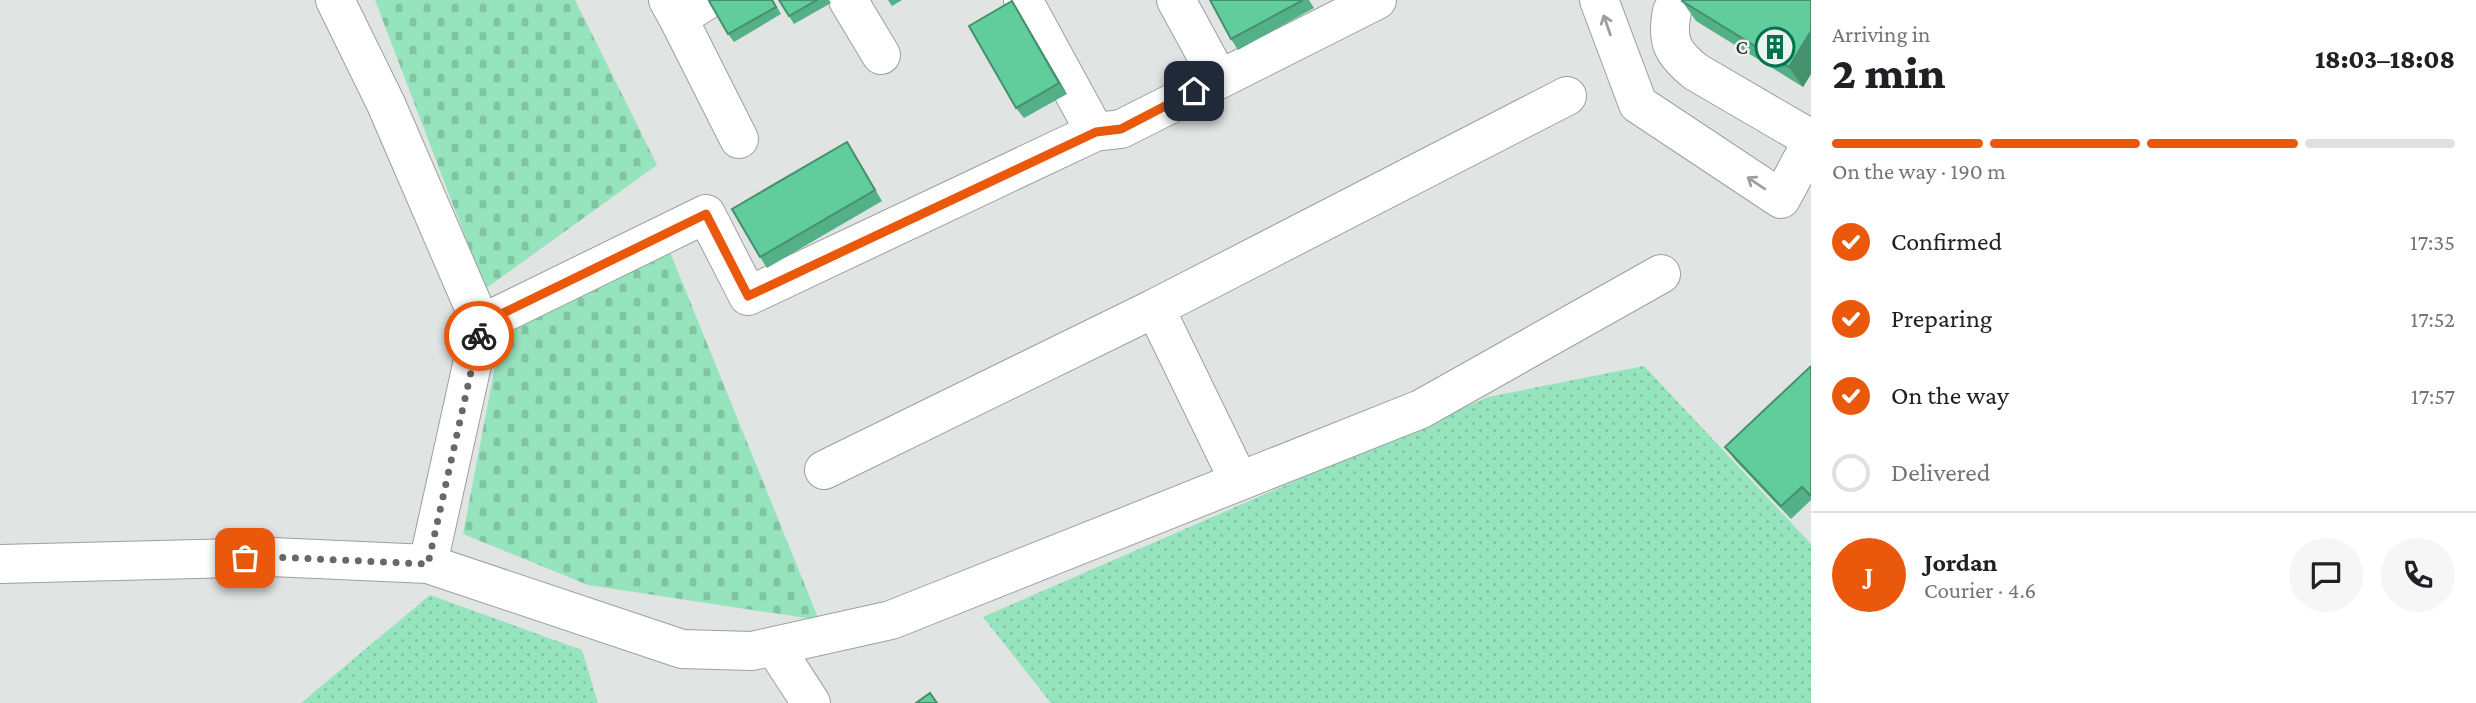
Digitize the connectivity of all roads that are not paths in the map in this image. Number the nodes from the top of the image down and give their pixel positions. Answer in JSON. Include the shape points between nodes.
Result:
{"nodes":[{"id":1,"x":335,"y":0,"type":"edge"},
{"id":2,"x":848,"y":0,"type":"edge"},
{"id":3,"x":1176,"y":0,"type":"edge"},
{"id":4,"x":1377,"y":0,"type":"edge"},
{"id":5,"x":1599,"y":0,"type":"edge"},
{"id":6,"x":1033,"y":3,"type":"edge"},
{"id":7,"x":684,"y":6,"type":"edge"},
{"id":8,"x":1336,"y":9,"type":"edge"},
{"id":9,"x":1672,"y":11,"type":"dead end"},
{"id":10,"x":881,"y":55,"type":"dead end"},
{"id":11,"x":1219,"y":79,"type":"junction"},
{"id":12,"x":1567,"y":96,"type":"dead end"},
{"id":13,"x":1096,"y":132,"type":"junction"},
{"id":14,"x":739,"y":139,"type":"dead end"},
{"id":15,"x":1811,"y":141,"type":"edge"},
{"id":16,"x":1661,"y":274,"type":"dead end"},
{"id":17,"x":1155,"y":307,"type":"junction"},
{"id":18,"x":481,"y":324,"type":"junction"},
{"id":19,"x":824,"y":470,"type":"dead end"},
{"id":20,"x":1239,"y":481,"type":"junction"},
{"id":21,"x":0,"y":564,"type":"edge"},
{"id":22,"x":428,"y":564,"type":"junction"},
{"id":23,"x":775,"y":646,"type":"junction"},
{"id":24,"x":811,"y":703,"type":"edge"}],
"edges":[{"from":1,"to":18,"type":"street","via":[[386,104]]},
{"from":2,"to":10,"type":"street"},
{"from":3,"to":11,"type":"street"},
{"from":4,"to":8,"type":"street"},
{"from":15,"to":5,"type":"street","one_way":true,"via":[[1780,199],[1638,104]]},
{"from":6,"to":13,"type":"street"},
{"from":7,"to":14,"type":"street"},
{"from":8,"to":11,"type":"street"},
{"from":9,"to":15,"type":"street","via":[[1673,49],[1683,62]]},
{"from":11,"to":13,"type":"street","via":[[1121,129]]},
{"from":12,"to":17,"type":"street"},
{"from":13,"to":18,"type":"street","via":[[748,296],[706,214]]},
{"from":16,"to":20,"type":"street","via":[[1421,409]]},
{"from":17,"to":19,"type":"street"},
{"from":17,"to":20,"type":"street"},
{"from":18,"to":22,"type":"street"},
{"from":20,"to":23,"type":"street","via":[[891,620]]},
{"from":21,"to":22,"type":"street","via":[[272,557]]},
{"from":22,"to":23,"type":"street","via":[[681,649],[752,651]]},
{"from":23,"to":24,"type":"street"}]}
